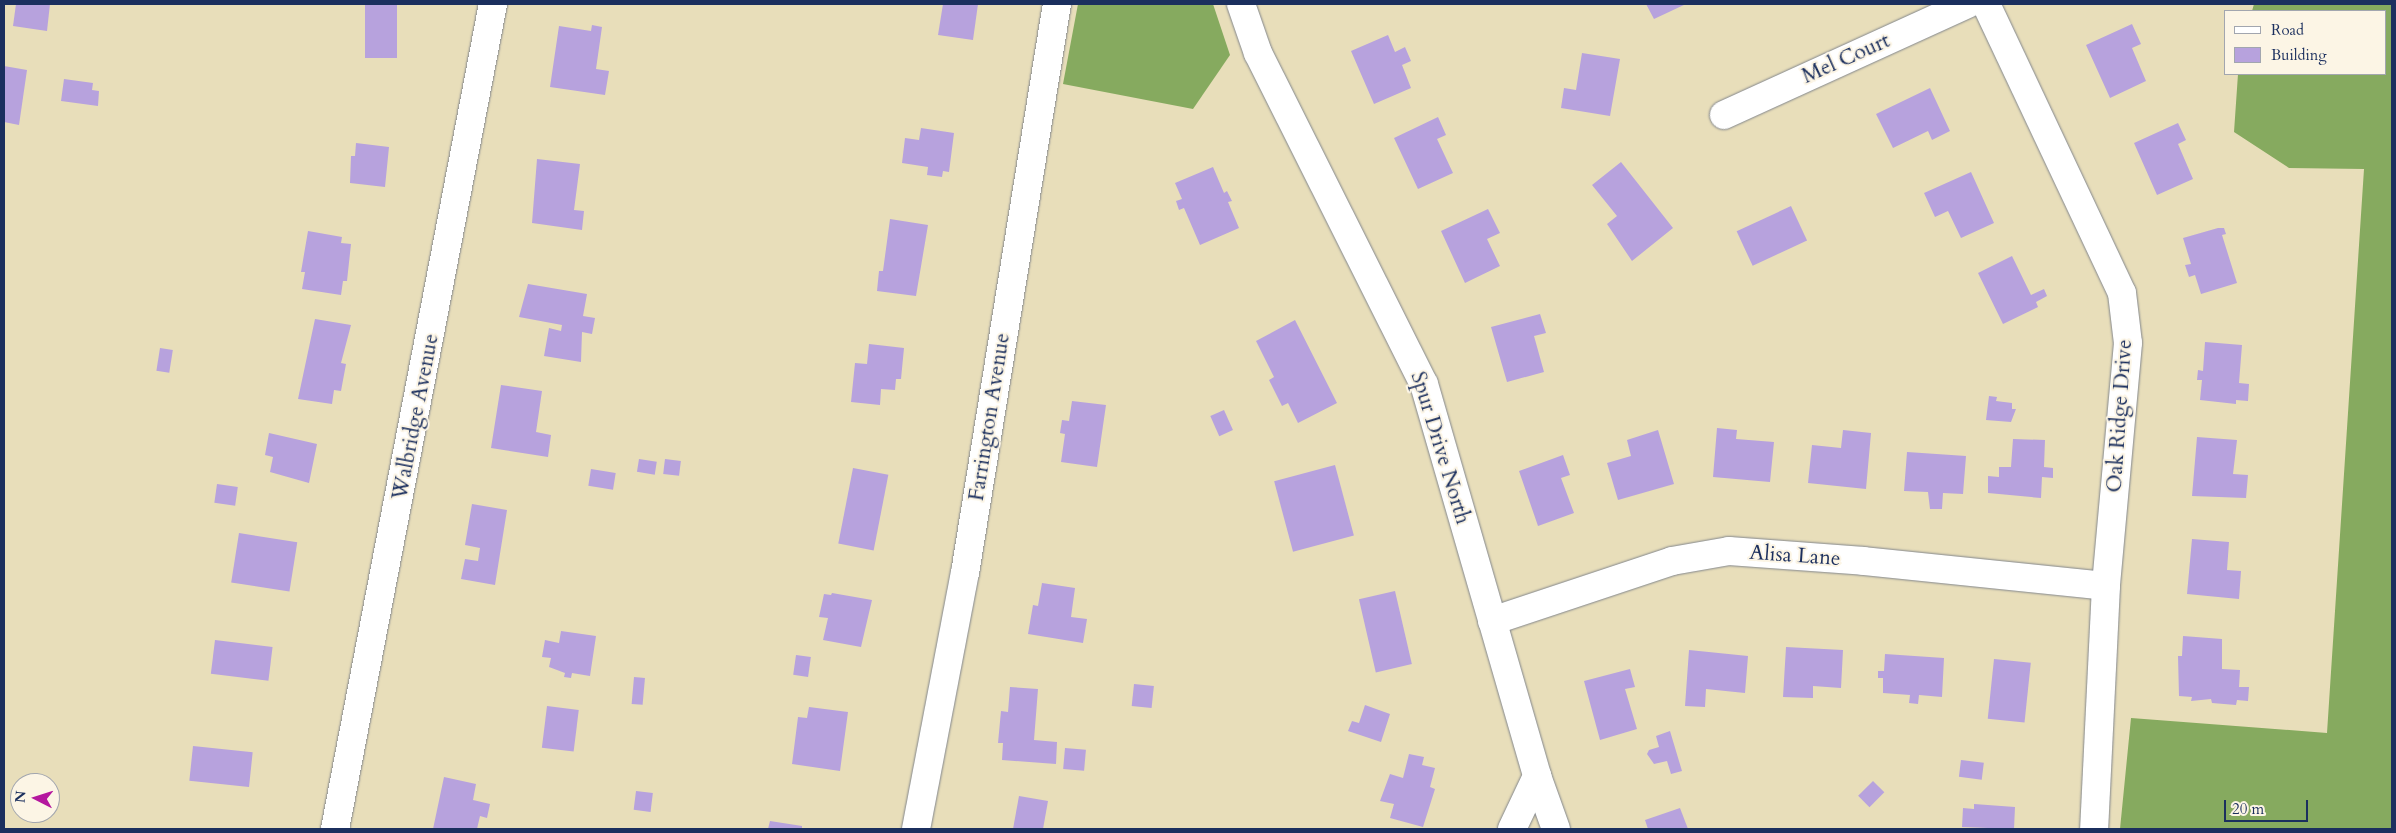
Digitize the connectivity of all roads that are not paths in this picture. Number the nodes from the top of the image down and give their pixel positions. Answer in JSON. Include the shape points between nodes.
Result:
{"nodes":[{"id":1,"x":493,"y":4,"type":"edge"},
{"id":2,"x":1056,"y":4,"type":"edge"},
{"id":3,"x":1241,"y":4,"type":"edge"},
{"id":4,"x":1968,"y":4,"type":"edge"},
{"id":5,"x":1986,"y":4,"type":"edge"},
{"id":6,"x":1724,"y":115,"type":"dead end"},
{"id":7,"x":2106,"y":586,"type":"junction"},
{"id":8,"x":1492,"y":621,"type":"junction"},
{"id":9,"x":1537,"y":776,"type":"junction"},
{"id":10,"x":335,"y":829,"type":"edge"},
{"id":11,"x":916,"y":829,"type":"edge"},
{"id":12,"x":1512,"y":829,"type":"edge"},
{"id":13,"x":1556,"y":829,"type":"edge"},
{"id":14,"x":2094,"y":829,"type":"edge"}],
"edges":[{"from":1,"to":10,"type":"street","name":"Walbridge Avenue"},
{"from":2,"to":11,"type":"street","name":"Farrington Avenue","via":[[965,573]]},
{"from":3,"to":8,"type":"street","name":"Spur Drive North","via":[[1258,54],[1424,384]]},
{"from":4,"to":6,"type":"street","name":"Mel Court"},
{"from":5,"to":7,"type":"street","name":"Oak Ridge Drive","via":[[2122,293],[2128,343]]},
{"from":7,"to":8,"type":"street","name":"Alisa Lane","via":[[1864,561],[1729,551],[1672,561]]},
{"from":7,"to":14,"type":"street","name":"Oak Ridge Drive"},
{"from":8,"to":9,"type":"street","name":"Spur Drive North"},
{"from":9,"to":12,"type":"street"},
{"from":9,"to":13,"type":"street","name":"Spur Drive North"}]}
